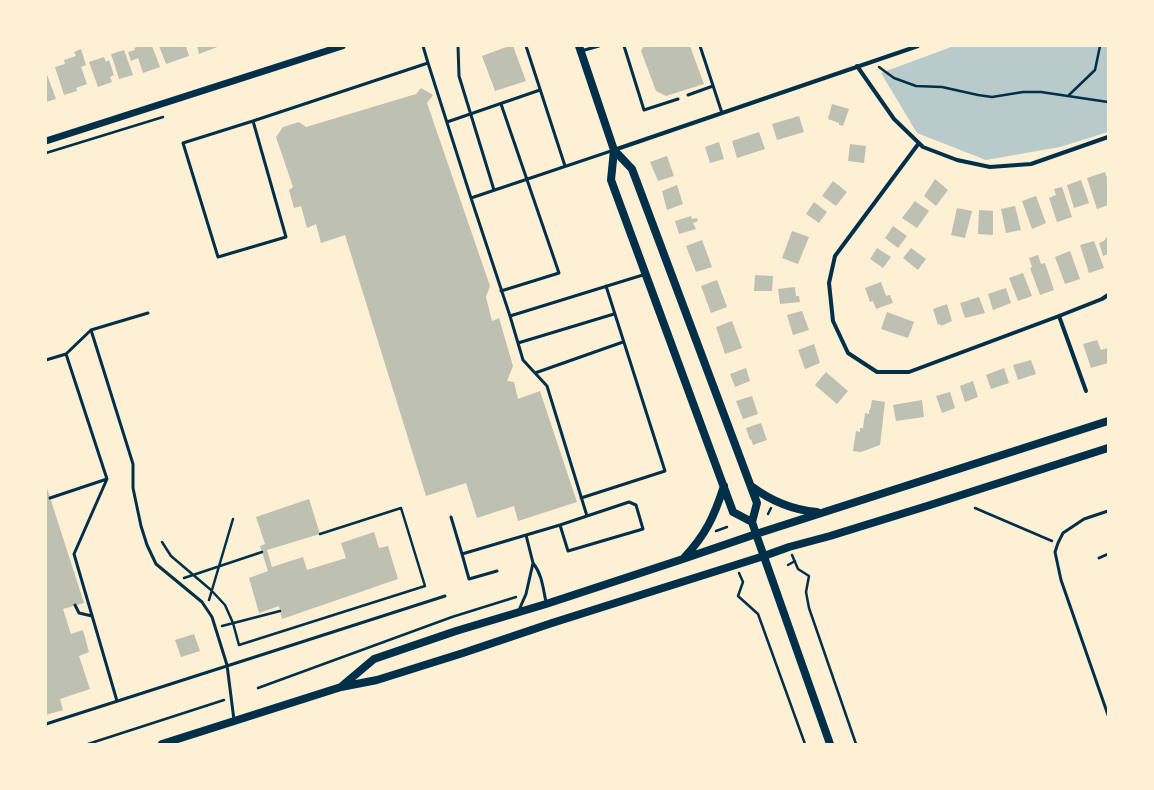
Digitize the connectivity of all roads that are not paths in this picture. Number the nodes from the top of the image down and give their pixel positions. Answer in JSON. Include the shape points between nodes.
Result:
{"nodes":[{"id":1,"x":342,"y":46,"type":"edge"},
{"id":2,"x":423,"y":46,"type":"edge"},
{"id":3,"x":458,"y":46,"type":"edge"},
{"id":4,"x":526,"y":46,"type":"edge"},
{"id":5,"x":599,"y":46,"type":"edge"},
{"id":6,"x":624,"y":46,"type":"edge"},
{"id":7,"x":700,"y":46,"type":"edge"},
{"id":8,"x":918,"y":46,"type":"edge"},
{"id":9,"x":580,"y":49,"type":"edge"},
{"id":10,"x":428,"y":63,"type":"junction"},
{"id":11,"x":857,"y":66,"type":"junction"},
{"id":12,"x":713,"y":86,"type":"junction"},
{"id":13,"x":540,"y":90,"type":"junction"},
{"id":14,"x":688,"y":95,"type":"dead end"},
{"id":15,"x":678,"y":99,"type":"dead end"},
{"id":16,"x":501,"y":104,"type":"junction"},
{"id":17,"x":722,"y":113,"type":"junction"},
{"id":18,"x":471,"y":114,"type":"junction"},
{"id":19,"x":253,"y":122,"type":"junction"},
{"id":20,"x":447,"y":122,"type":"junction"},
{"id":21,"x":1108,"y":137,"type":"edge"},
{"id":22,"x":46,"y":141,"type":"edge"},
{"id":23,"x":919,"y":143,"type":"junction"},
{"id":24,"x":614,"y":150,"type":"junction"},
{"id":25,"x":565,"y":166,"type":"junction"},
{"id":26,"x":526,"y":180,"type":"junction"},
{"id":27,"x":494,"y":190,"type":"junction"},
{"id":28,"x":471,"y":198,"type":"junction"},
{"id":29,"x":646,"y":274,"type":"junction"},
{"id":30,"x":606,"y":286,"type":"junction"},
{"id":31,"x":501,"y":291,"type":"junction"},
{"id":32,"x":1108,"y":295,"type":"edge"},
{"id":33,"x":148,"y":313,"type":"dead end"},
{"id":34,"x":614,"y":314,"type":"junction"},
{"id":35,"x":510,"y":316,"type":"junction"},
{"id":36,"x":1059,"y":316,"type":"junction"},
{"id":37,"x":90,"y":330,"type":"junction"},
{"id":38,"x":623,"y":342,"type":"junction"},
{"id":39,"x":518,"y":343,"type":"junction"},
{"id":40,"x":66,"y":354,"type":"junction"},
{"id":41,"x":46,"y":360,"type":"edge"},
{"id":42,"x":535,"y":373,"type":"junction"},
{"id":43,"x":1086,"y":391,"type":"dead end"},
{"id":44,"x":1108,"y":421,"type":"edge"},
{"id":45,"x":1108,"y":448,"type":"edge"},
{"id":46,"x":107,"y":479,"type":"junction"},
{"id":47,"x":724,"y":486,"type":"junction"},
{"id":48,"x":750,"y":486,"type":"junction"},
{"id":49,"x":50,"y":498,"type":"dead end"},
{"id":50,"x":581,"y":498,"type":"junction"},
{"id":51,"x":1108,"y":510,"type":"edge"},
{"id":52,"x":822,"y":513,"type":"junction"},
{"id":53,"x":586,"y":516,"type":"junction"},
{"id":54,"x":451,"y":517,"type":"dead end"},
{"id":55,"x":752,"y":522,"type":"junction"},
{"id":56,"x":560,"y":525,"type":"junction"},
{"id":57,"x":756,"y":534,"type":"junction"},
{"id":58,"x":526,"y":535,"type":"junction"},
{"id":59,"x":462,"y":554,"type":"junction"},
{"id":60,"x":1108,"y":554,"type":"edge"},
{"id":61,"x":764,"y":556,"type":"junction"},
{"id":62,"x":1099,"y":558,"type":"dead end"},
{"id":63,"x":683,"y":559,"type":"junction"},
{"id":64,"x":533,"y":563,"type":"junction"},
{"id":65,"x":497,"y":571,"type":"dead end"},
{"id":66,"x":445,"y":596,"type":"dead end"},
{"id":67,"x":546,"y":604,"type":"junction"},
{"id":68,"x":75,"y":606,"type":"dead end"},
{"id":69,"x":518,"y":612,"type":"junction"},
{"id":70,"x":92,"y":616,"type":"junction"},
{"id":71,"x":227,"y":665,"type":"junction"},
{"id":72,"x":341,"y":687,"type":"junction"},
{"id":73,"x":117,"y":701,"type":"junction"},
{"id":74,"x":1108,"y":715,"type":"edge"},
{"id":75,"x":234,"y":720,"type":"junction"},
{"id":76,"x":46,"y":724,"type":"edge"},
{"id":77,"x":162,"y":744,"type":"edge"},
{"id":78,"x":830,"y":744,"type":"edge"}],
"edges":[{"from":1,"to":22,"type":"street"},
{"from":2,"to":10,"type":"lane"},
{"from":3,"to":18,"type":"lane","via":[[459,76]]},
{"from":4,"to":13,"type":"lane"},
{"from":5,"to":9,"type":"lane"},
{"from":6,"to":15,"type":"lane","via":[[644,110]]},
{"from":7,"to":12,"type":"lane"},
{"from":8,"to":11,"type":"street"},
{"from":9,"to":24,"type":"main road"},
{"from":10,"to":19,"type":"lane"},
{"from":10,"to":20,"type":"lane"},
{"from":11,"to":17,"type":"street"},
{"from":11,"to":23,"type":"street","via":[[894,119]]},
{"from":12,"to":14,"type":"lane"},
{"from":12,"to":17,"type":"lane"},
{"from":13,"to":16,"type":"lane"},
{"from":13,"to":25,"type":"lane"},
{"from":16,"to":18,"type":"lane"},
{"from":16,"to":26,"type":"lane"},
{"from":17,"to":24,"type":"street"},
{"from":18,"to":20,"type":"lane"},
{"from":18,"to":27,"type":"lane"},
{"from":19,"to":19,"type":"lane","via":[[286,236],[218,257],[183,144]]},
{"from":20,"to":28,"type":"lane"},
{"from":21,"to":23,"type":"street","via":[[1031,164],[990,167],[957,160],[923,147]]},
{"from":23,"to":36,"type":"street","via":[[835,256],[829,283],[833,321],[848,353],[877,372],[909,372]]},
{"from":24,"to":25,"type":"lane"},
{"from":24,"to":29,"type":"main road","via":[[611,180]]},
{"from":24,"to":48,"type":"main road","via":[[632,169]]},
{"from":25,"to":26,"type":"lane"},
{"from":26,"to":27,"type":"lane"},
{"from":26,"to":31,"type":"lane","via":[[559,273]]},
{"from":27,"to":28,"type":"lane"},
{"from":28,"to":31,"type":"lane"},
{"from":29,"to":30,"type":"lane"},
{"from":29,"to":47,"type":"main road"},
{"from":30,"to":34,"type":"lane"},
{"from":30,"to":35,"type":"lane"},
{"from":31,"to":35,"type":"lane"},
{"from":32,"to":36,"type":"street","via":[[1102,300]]},
{"from":33,"to":37,"type":"lane"},
{"from":34,"to":38,"type":"lane"},
{"from":34,"to":39,"type":"lane"},
{"from":35,"to":39,"type":"lane"},
{"from":36,"to":43,"type":"street"},
{"from":37,"to":40,"type":"lane"},
{"from":37,"to":71,"type":"lane","via":[[134,464],[133,488],[147,546],[156,564],[202,602],[212,617]]},
{"from":38,"to":42,"type":"lane"},
{"from":38,"to":50,"type":"lane","via":[[665,471]]},
{"from":39,"to":42,"type":"lane","via":[[523,360]]},
{"from":40,"to":41,"type":"lane"},
{"from":40,"to":46,"type":"lane"},
{"from":42,"to":50,"type":"lane","via":[[547,386]]},
{"from":44,"to":52,"type":"main road"},
{"from":45,"to":61,"type":"main road"},
{"from":46,"to":49,"type":"lane"},
{"from":46,"to":70,"type":"lane","via":[[74,554]]},
{"from":47,"to":55,"type":"main road","via":[[733,512]]},
{"from":47,"to":63,"type":"main road","via":[[709,527]]},
{"from":48,"to":52,"type":"main road","via":[[785,506]]},
{"from":48,"to":55,"type":"main road","via":[[757,503]]},
{"from":50,"to":53,"type":"lane"},
{"from":51,"to":74,"type":"lane","via":[[1084,519],[1063,533],[1056,552],[1061,580]]},
{"from":52,"to":57,"type":"main road"},
{"from":53,"to":56,"type":"lane"},
{"from":53,"to":56,"type":"lane","via":[[628,502],[636,505],[643,529],[568,551]]},
{"from":54,"to":59,"type":"lane"},
{"from":55,"to":57,"type":"main road"},
{"from":56,"to":58,"type":"lane"},
{"from":57,"to":61,"type":"main road"},
{"from":57,"to":63,"type":"main road"},
{"from":58,"to":59,"type":"lane"},
{"from":58,"to":64,"type":"lane"},
{"from":59,"to":65,"type":"lane","via":[[469,579]]},
{"from":60,"to":62,"type":"lane"},
{"from":61,"to":72,"type":"main road","via":[[377,680]]},
{"from":61,"to":78,"type":"main road"},
{"from":63,"to":67,"type":"main road"},
{"from":64,"to":67,"type":"lane","via":[[542,581]]},
{"from":64,"to":69,"type":"lane","via":[[526,594]]},
{"from":66,"to":71,"type":"lane"},
{"from":67,"to":69,"type":"main road"},
{"from":68,"to":70,"type":"lane","via":[[78,613]]},
{"from":69,"to":72,"type":"main road","via":[[374,659]]},
{"from":70,"to":73,"type":"lane"},
{"from":71,"to":73,"type":"lane"},
{"from":71,"to":75,"type":"lane"},
{"from":72,"to":75,"type":"main road"},
{"from":73,"to":76,"type":"lane"},
{"from":75,"to":77,"type":"main road"}]}
